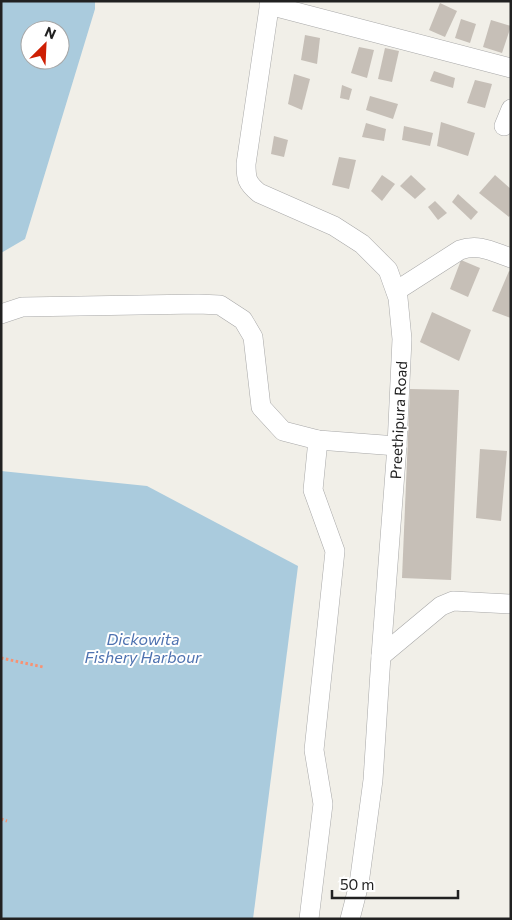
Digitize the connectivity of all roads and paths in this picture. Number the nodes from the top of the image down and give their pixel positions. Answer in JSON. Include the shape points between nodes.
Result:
{"nodes":[{"id":1,"x":270,"y":3,"type":"edge"},
{"id":2,"x":511,"y":68,"type":"edge"},
{"id":3,"x":511,"y":258,"type":"edge"},
{"id":4,"x":396,"y":291,"type":"junction"},
{"id":5,"x":1,"y":314,"type":"edge"},
{"id":6,"x":318,"y":440,"type":"junction"},
{"id":7,"x":397,"y":446,"type":"junction"},
{"id":8,"x":511,"y":604,"type":"edge"},
{"id":9,"x":381,"y":656,"type":"junction"},
{"id":10,"x":1,"y":658,"type":"edge"},
{"id":11,"x":43,"y":667,"type":"dead end"},
{"id":12,"x":1,"y":819,"type":"edge"},
{"id":13,"x":8,"y":821,"type":"dead end"},
{"id":14,"x":309,"y":919,"type":"edge"},
{"id":15,"x":350,"y":919,"type":"edge"}],
"edges":[{"from":1,"to":2,"type":"street"},
{"from":1,"to":4,"type":"street","name":"Preethipura Road","via":[[246,164],[248,181],[259,194],[334,226],[362,244],[388,270]]},
{"from":3,"to":4,"type":"street","via":[[469,247]]},
{"from":4,"to":7,"type":"street","name":"Preethipura Road","via":[[402,339]]},
{"from":5,"to":6,"type":"street","via":[[22,307],[220,305],[243,320],[253,337],[261,407],[283,431]]},
{"from":6,"to":7,"type":"street"},
{"from":6,"to":14,"type":"street","via":[[313,490],[335,551],[314,750],[323,804]]},
{"from":7,"to":9,"type":"street","name":"Preethipura Road"},
{"from":8,"to":9,"type":"street","via":[[453,601],[441,606]]},
{"from":9,"to":15,"type":"street","name":"Preethipura Road","via":[[373,780],[359,884]]},
{"from":10,"to":11,"type":"path"},
{"from":12,"to":13,"type":"path"}]}
